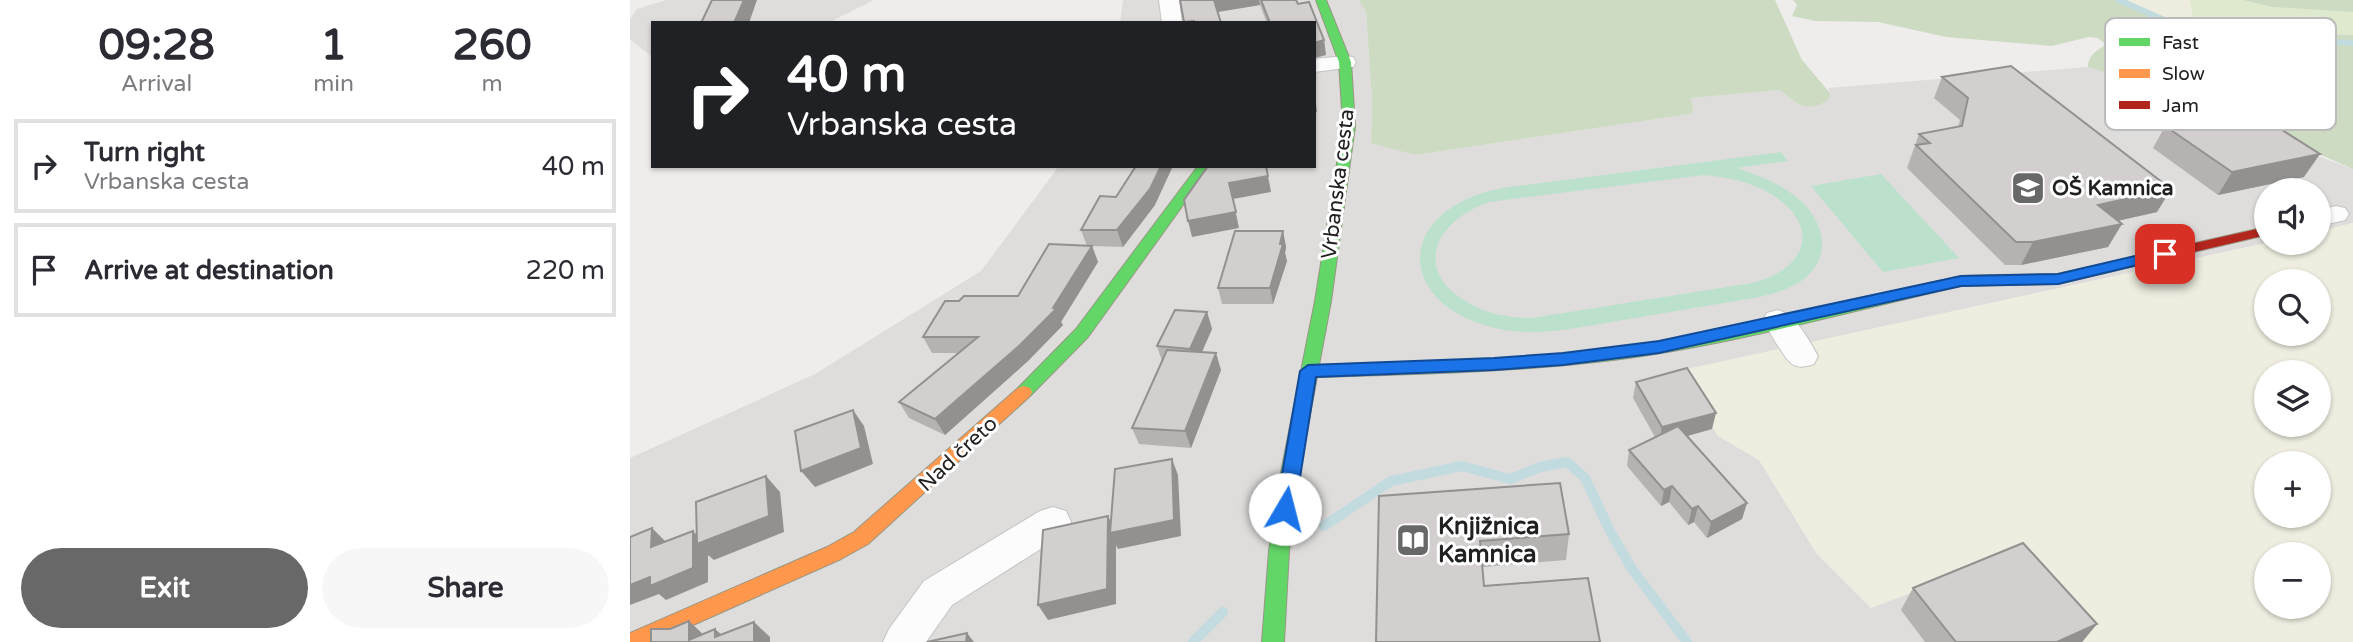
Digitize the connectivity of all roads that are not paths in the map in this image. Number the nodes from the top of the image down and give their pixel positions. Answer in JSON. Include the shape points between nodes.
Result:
{"nodes":[{"id":1,"x":1169,"y":0,"type":"edge"},
{"id":2,"x":1321,"y":0,"type":"edge"},
{"id":3,"x":1172,"y":21,"type":"edge"},
{"id":4,"x":1345,"y":62,"type":"junction"},
{"id":5,"x":1316,"y":66,"type":"edge"},
{"id":6,"x":1204,"y":168,"type":"edge"},
{"id":7,"x":2254,"y":233,"type":"edge"},
{"id":8,"x":1778,"y":320,"type":"junction"},
{"id":9,"x":1802,"y":356,"type":"dead end"},
{"id":10,"x":1308,"y":371,"type":"junction"},
{"id":11,"x":1053,"y":522,"type":"dead end"},
{"id":12,"x":632,"y":642,"type":"edge"},
{"id":13,"x":903,"y":642,"type":"edge"},
{"id":14,"x":1273,"y":642,"type":"edge"}],
"edges":[{"from":1,"to":3,"type":"street"},
{"from":2,"to":4,"type":"street","name":"Vrbanska cesta"},
{"from":4,"to":5,"type":"street"},
{"from":4,"to":10,"type":"street","name":"Vrbanska cesta","via":[[1349,126]]},
{"from":6,"to":12,"type":"street","name":"Nad čreto","via":[[1082,333],[1044,374],[861,538]]},
{"from":7,"to":8,"type":"street","via":[[2058,279],[1961,281]]},
{"from":8,"to":9,"type":"street"},
{"from":8,"to":10,"type":"street","via":[[1659,347],[1563,359]]},
{"from":10,"to":14,"type":"street","name":"Vrbanska cesta","via":[[1279,551]]},
{"from":11,"to":13,"type":"street","via":[[938,593]]}]}
